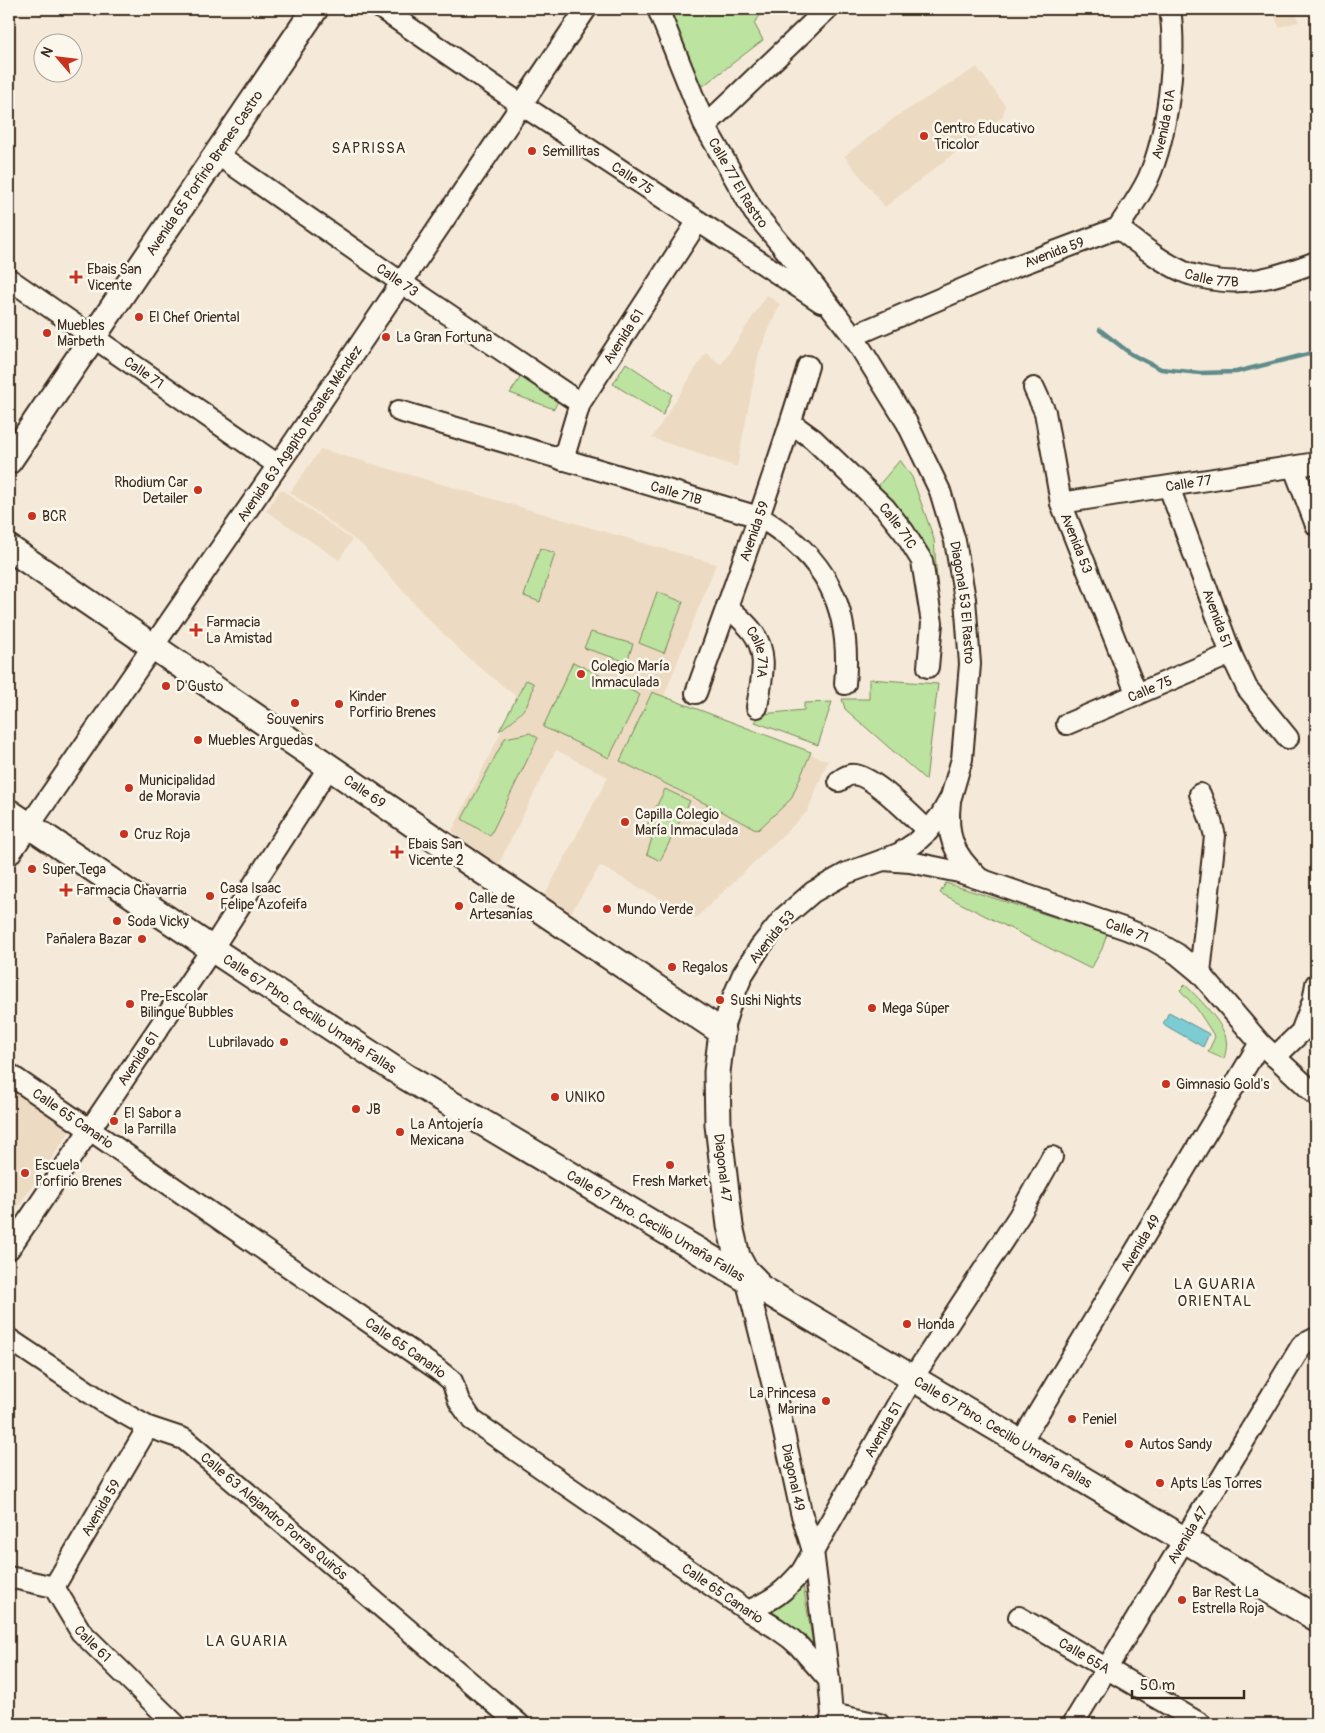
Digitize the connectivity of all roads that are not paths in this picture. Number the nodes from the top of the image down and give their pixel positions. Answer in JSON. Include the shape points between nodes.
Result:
{"nodes":[{"id":1,"x":315,"y":9,"type":"edge"},
{"id":2,"x":382,"y":9,"type":"edge"},
{"id":3,"x":586,"y":9,"type":"edge"},
{"id":4,"x":658,"y":9,"type":"edge"},
{"id":5,"x":827,"y":9,"type":"edge"},
{"id":6,"x":1170,"y":9,"type":"edge"},
{"id":7,"x":522,"y":105,"type":"junction"},
{"id":8,"x":705,"y":126,"type":"junction"},
{"id":9,"x":217,"y":154,"type":"junction"},
{"id":10,"x":698,"y":221,"type":"junction"},
{"id":11,"x":1118,"y":228,"type":"junction"},
{"id":12,"x":1316,"y":262,"type":"edge"},
{"id":13,"x":9,"y":279,"type":"edge"},
{"id":14,"x":402,"y":283,"type":"junction"},
{"id":15,"x":835,"y":311,"type":"junction"},
{"id":16,"x":853,"y":336,"type":"junction"},
{"id":17,"x":93,"y":337,"type":"junction"},
{"id":18,"x":808,"y":366,"type":"dead end"},
{"id":19,"x":1034,"y":388,"type":"dead end"},
{"id":20,"x":580,"y":403,"type":"junction"},
{"id":21,"x":398,"y":411,"type":"dead end"},
{"id":22,"x":791,"y":423,"type":"junction"},
{"id":23,"x":563,"y":460,"type":"junction"},
{"id":24,"x":9,"y":462,"type":"edge"},
{"id":25,"x":1316,"y":464,"type":"edge"},
{"id":26,"x":278,"y":465,"type":"junction"},
{"id":27,"x":1294,"y":468,"type":"junction"},
{"id":28,"x":1169,"y":488,"type":"junction"},
{"id":29,"x":1061,"y":503,"type":"junction"},
{"id":30,"x":759,"y":517,"type":"junction"},
{"id":31,"x":1316,"y":525,"type":"edge"},
{"id":32,"x":9,"y":548,"type":"edge"},
{"id":33,"x":727,"y":606,"type":"junction"},
{"id":34,"x":153,"y":647,"type":"junction"},
{"id":35,"x":1232,"y":654,"type":"junction"},
{"id":36,"x":928,"y":667,"type":"dead end"},
{"id":37,"x":845,"y":684,"type":"dead end"},
{"id":38,"x":696,"y":693,"type":"dead end"},
{"id":39,"x":1137,"y":695,"type":"junction"},
{"id":40,"x":757,"y":707,"type":"dead end"},
{"id":41,"x":1067,"y":724,"type":"dead end"},
{"id":42,"x":1288,"y":738,"type":"dead end"},
{"id":43,"x":329,"y":767,"type":"junction"},
{"id":44,"x":840,"y":780,"type":"dead end"},
{"id":45,"x":1200,"y":794,"type":"dead end"},
{"id":46,"x":951,"y":797,"type":"junction"},
{"id":47,"x":9,"y":812,"type":"edge"},
{"id":48,"x":29,"y":825,"type":"junction"},
{"id":49,"x":928,"y":831,"type":"junction"},
{"id":50,"x":9,"y":855,"type":"edge"},
{"id":51,"x":883,"y":860,"type":"junction"},
{"id":52,"x":982,"y":880,"type":"junction"},
{"id":53,"x":212,"y":949,"type":"junction"},
{"id":54,"x":1200,"y":973,"type":"junction"},
{"id":55,"x":1316,"y":984,"type":"edge"},
{"id":56,"x":722,"y":1032,"type":"junction"},
{"id":57,"x":1260,"y":1043,"type":"junction"},
{"id":58,"x":1275,"y":1058,"type":"junction"},
{"id":59,"x":9,"y":1074,"type":"edge"},
{"id":60,"x":1316,"y":1095,"type":"edge"},
{"id":61,"x":90,"y":1130,"type":"junction"},
{"id":62,"x":1052,"y":1157,"type":"dead end"},
{"id":63,"x":730,"y":1226,"type":"junction"},
{"id":64,"x":9,"y":1248,"type":"edge"},
{"id":65,"x":696,"y":1248,"type":"junction"},
{"id":66,"x":756,"y":1284,"type":"junction"},
{"id":67,"x":9,"y":1339,"type":"edge"},
{"id":68,"x":1309,"y":1341,"type":"edge"},
{"id":69,"x":912,"y":1379,"type":"junction"},
{"id":70,"x":148,"y":1427,"type":"junction"},
{"id":71,"x":1021,"y":1442,"type":"junction"},
{"id":72,"x":1185,"y":1540,"type":"junction"},
{"id":73,"x":812,"y":1551,"type":"junction"},
{"id":74,"x":9,"y":1577,"type":"edge"},
{"id":75,"x":54,"y":1587,"type":"junction"},
{"id":76,"x":748,"y":1611,"type":"junction"},
{"id":77,"x":1019,"y":1617,"type":"dead end"},
{"id":78,"x":1316,"y":1618,"type":"edge"},
{"id":79,"x":1107,"y":1669,"type":"junction"},
{"id":80,"x":829,"y":1680,"type":"junction"},
{"id":81,"x":831,"y":1719,"type":"edge"},
{"id":82,"x":175,"y":1724,"type":"edge"},
{"id":83,"x":519,"y":1724,"type":"edge"},
{"id":84,"x":879,"y":1724,"type":"edge"},
{"id":85,"x":1073,"y":1724,"type":"edge"},
{"id":86,"x":1202,"y":1724,"type":"edge"}],
"edges":[{"from":1,"to":9,"type":"main road","name":"Avenida 65 Porfirio Brenes Castro"},
{"from":2,"to":7,"type":"street","name":"Calle 75"},
{"from":3,"to":7,"type":"street","name":"Avenida 63 Agapito Rosales Méndez"},
{"from":4,"to":8,"type":"street","name":"Calle 77 El Rastro"},
{"from":5,"to":8,"type":"street"},
{"from":6,"to":11,"type":"street","name":"Avenida 61A","via":[[1170,81],[1163,132],[1148,179]]},
{"from":7,"to":10,"type":"street","name":"Calle 75"},
{"from":7,"to":14,"type":"street","name":"Avenida 63 Agapito Rosales Méndez"},
{"from":8,"to":15,"type":"street","name":"Calle 77 El Rastro","via":[[754,212]]},
{"from":9,"to":14,"type":"street","name":"Calle 73"},
{"from":9,"to":17,"type":"main road","name":"Avenida 65 Porfirio Brenes Castro"},
{"from":10,"to":15,"type":"street","name":"Calle 75"},
{"from":10,"to":20,"type":"street","name":"Avenida 61"},
{"from":11,"to":12,"type":"street","name":"Calle 77B","via":[[1182,272],[1217,281],[1252,281]]},
{"from":11,"to":16,"type":"street","name":"Avenida 59","via":[[1014,267]]},
{"from":13,"to":17,"type":"street","name":"Calle 71"},
{"from":14,"to":20,"type":"street","name":"Calle 73"},
{"from":14,"to":26,"type":"street","name":"Avenida 63 Agapito Rosales Méndez"},
{"from":15,"to":16,"type":"street","name":"Calle 77 El Rastro"},
{"from":16,"to":46,"type":"street","name":"Diagonal 53 El Rastro","via":[[907,423],[940,491],[955,541],[965,599],[970,664],[962,759]]},
{"from":17,"to":24,"type":"main road","name":"Avenida 65 Porfirio Brenes Castro"},
{"from":17,"to":26,"type":"street","name":"Calle 71"},
{"from":18,"to":22,"type":"street","name":"Avenida 59"},
{"from":19,"to":29,"type":"street","name":"Avenida 53","via":[[1045,412]]},
{"from":20,"to":23,"type":"street","name":"Avenida 61"},
{"from":21,"to":23,"type":"street","name":"Calle 71B"},
{"from":22,"to":30,"type":"street","name":"Avenida 59"},
{"from":22,"to":36,"type":"street","name":"Calle 71C","via":[[813,439],[885,508],[922,561],[932,623]]},
{"from":23,"to":30,"type":"street","name":"Calle 71B"},
{"from":25,"to":27,"type":"street","name":"Calle 77"},
{"from":26,"to":34,"type":"street","name":"Avenida 63 Agapito Rosales Méndez"},
{"from":27,"to":28,"type":"street","name":"Calle 77"},
{"from":27,"to":31,"type":"street"},
{"from":28,"to":29,"type":"street","name":"Calle 77"},
{"from":28,"to":35,"type":"street","name":"Avenida 51"},
{"from":29,"to":39,"type":"street","name":"Avenida 53"},
{"from":30,"to":33,"type":"street","name":"Avenida 59"},
{"from":30,"to":37,"type":"street","name":"Calle 71B","via":[[800,546],[830,586],[846,634]]},
{"from":32,"to":34,"type":"main road","name":"Calle 69"},
{"from":33,"to":38,"type":"street","name":"Avenida 59"},
{"from":33,"to":40,"type":"street","name":"Calle 71A","via":[[752,631],[762,647],[764,662]]},
{"from":34,"to":43,"type":"main road","name":"Calle 69"},
{"from":34,"to":48,"type":"street","name":"Avenida 63 Agapito Rosales Méndez"},
{"from":35,"to":39,"type":"street","name":"Calle 75"},
{"from":35,"to":42,"type":"street","name":"Avenida 51","via":[[1246,688]]},
{"from":39,"to":41,"type":"street","name":"Calle 75"},
{"from":43,"to":53,"type":"street","name":"Avenida 61"},
{"from":43,"to":56,"type":"main road","name":"Calle 69"},
{"from":44,"to":49,"type":"street","via":[[850,774],[872,781]]},
{"from":45,"to":54,"type":"street","via":[[1215,836]]},
{"from":46,"to":49,"type":"street","name":"Diagonal 53 El Rastro"},
{"from":46,"to":52,"type":"street","via":[[948,821],[952,844],[964,864]]},
{"from":47,"to":48,"type":"main road","name":"Calle 67 Pbro. Cecilio Umaña Fallas"},
{"from":48,"to":50,"type":"street","name":"Avenida 63 Agapito Rosales Méndez"},
{"from":48,"to":53,"type":"main road","name":"Calle 67 Pbro. Cecilio Umaña Fallas"},
{"from":49,"to":51,"type":"street","name":"Diagonal 53 El Rastro","via":[[900,853]]},
{"from":51,"to":52,"type":"street","name":"Calle 71","via":[[910,862]]},
{"from":51,"to":56,"type":"street","name":"Avenida 53","via":[[847,873],[813,892],[784,917],[743,974]]},
{"from":52,"to":54,"type":"street","name":"Calle 71","via":[[1153,940]]},
{"from":53,"to":61,"type":"street","name":"Avenida 61"},
{"from":53,"to":65,"type":"main road","name":"Calle 67 Pbro. Cecilio Umaña Fallas","via":[[406,1077]]},
{"from":54,"to":57,"type":"street","name":"Calle 71"},
{"from":55,"to":58,"type":"street","via":[[1313,1001],[1300,1032]]},
{"from":56,"to":63,"type":"main road","name":"Diagonal 47","via":[[717,1072],[718,1125]]},
{"from":57,"to":58,"type":"street","name":"Calle 71"},
{"from":57,"to":71,"type":"street","name":"Avenida 49"},
{"from":58,"to":60,"type":"street","name":"Calle 71"},
{"from":59,"to":61,"type":"street","name":"Calle 65 Canario"},
{"from":61,"to":64,"type":"street","name":"Avenida 61"},
{"from":61,"to":76,"type":"street","name":"Calle 65 Canario","via":[[437,1369],[452,1381],[459,1401],[472,1420]]},
{"from":62,"to":69,"type":"street","name":"Avenida 51","via":[[1019,1216]]},
{"from":63,"to":65,"type":"main road","via":[[729,1238],[723,1248],[713,1251]]},
{"from":63,"to":66,"type":"main road","name":"Diagonal 47","via":[[737,1256]]},
{"from":65,"to":66,"type":"main road","name":"Calle 67 Pbro. Cecilio Umaña Fallas"},
{"from":66,"to":69,"type":"main road","name":"Calle 67 Pbro. Cecilio Umaña Fallas"},
{"from":66,"to":73,"type":"street","name":"Diagonal 49","via":[[779,1410]]},
{"from":67,"to":70,"type":"street","name":"Calle 63 Alejandro Porras Quirós","via":[[102,1401]]},
{"from":68,"to":72,"type":"street","name":"Avenida 47"},
{"from":69,"to":71,"type":"main road","name":"Calle 67 Pbro. Cecilio Umaña Fallas"},
{"from":69,"to":73,"type":"street","name":"Avenida 51"},
{"from":70,"to":75,"type":"street","name":"Avenida 59"},
{"from":70,"to":83,"type":"street","name":"Calle 63 Alejandro Porras Quirós","via":[[184,1439]]},
{"from":71,"to":72,"type":"main road","name":"Calle 67 Pbro. Cecilio Umaña Fallas"},
{"from":72,"to":78,"type":"main road","name":"Calle 67 Pbro. Cecilio Umaña Fallas"},
{"from":72,"to":79,"type":"street","name":"Avenida 47"},
{"from":73,"to":76,"type":"street","name":"Avenida 51","via":[[790,1585],[774,1598]]},
{"from":73,"to":80,"type":"street","name":"Diagonal 49"},
{"from":74,"to":75,"type":"street"},
{"from":75,"to":82,"type":"street","name":"Calle 61","via":[[81,1632]]},
{"from":76,"to":80,"type":"street","name":"Calle 65 Canario","via":[[799,1646]]},
{"from":77,"to":79,"type":"street","name":"Calle 65A"},
{"from":79,"to":85,"type":"street","name":"Avenida 47"},
{"from":79,"to":86,"type":"street","name":"Calle 65A"},
{"from":80,"to":81,"type":"street"},
{"from":81,"to":84,"type":"street"}]}
